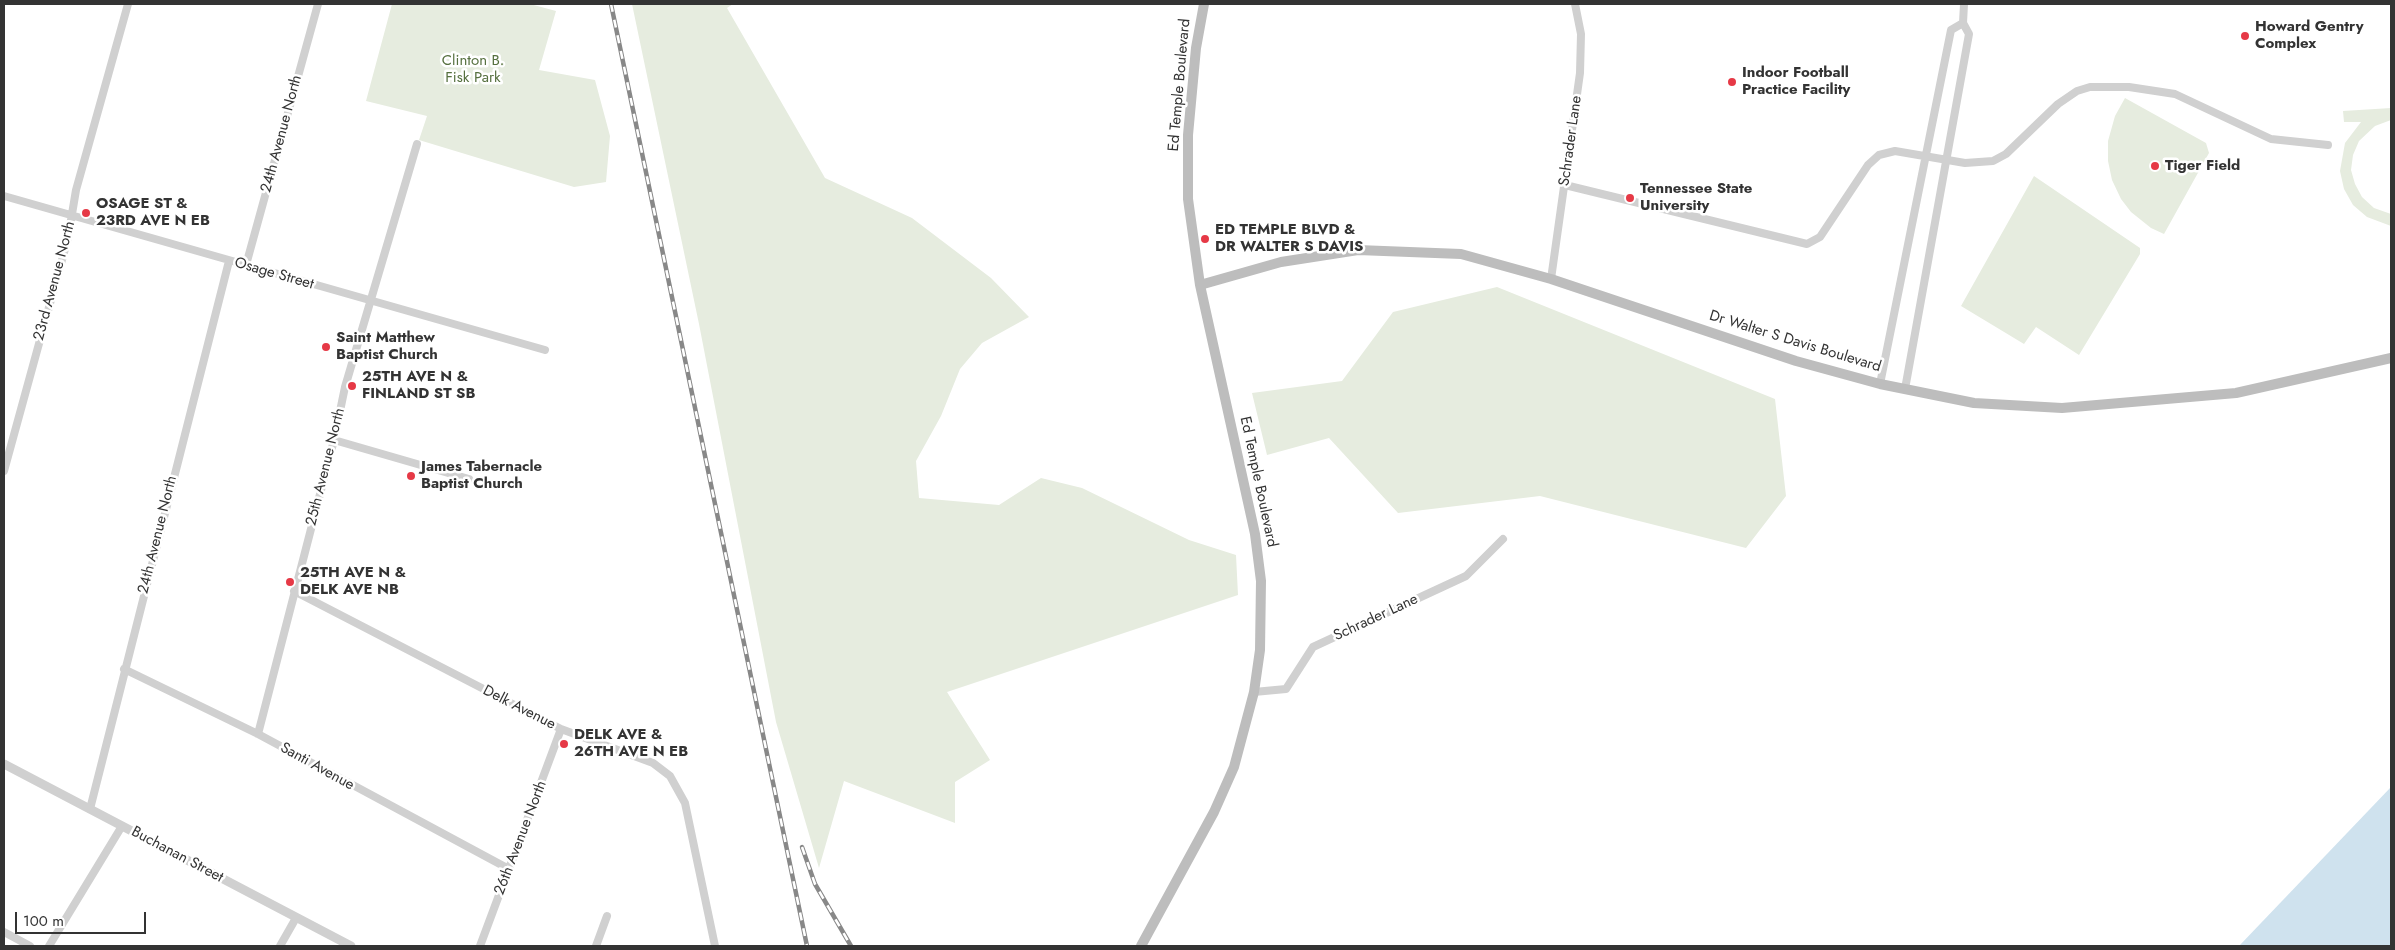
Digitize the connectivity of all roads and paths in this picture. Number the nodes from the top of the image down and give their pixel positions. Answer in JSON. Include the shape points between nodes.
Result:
{"nodes":[{"id":1,"x":128,"y":4,"type":"edge"},
{"id":2,"x":318,"y":4,"type":"edge"},
{"id":3,"x":1204,"y":4,"type":"edge"},
{"id":4,"x":1575,"y":4,"type":"edge"},
{"id":5,"x":1964,"y":4,"type":"edge"},
{"id":6,"x":1963,"y":22,"type":"junction"},
{"id":7,"x":417,"y":144,"type":"dead end"},
{"id":8,"x":2328,"y":145,"type":"dead end"},
{"id":9,"x":1926,"y":156,"type":"junction"},
{"id":10,"x":1946,"y":160,"type":"junction"},
{"id":11,"x":1565,"y":185,"type":"junction"},
{"id":12,"x":4,"y":196,"type":"edge"},
{"id":13,"x":72,"y":214,"type":"junction"},
{"id":14,"x":228,"y":261,"type":"junction"},
{"id":15,"x":246,"y":265,"type":"junction"},
{"id":16,"x":1551,"y":279,"type":"junction"},
{"id":17,"x":1200,"y":285,"type":"junction"},
{"id":18,"x":371,"y":300,"type":"junction"},
{"id":19,"x":545,"y":350,"type":"dead end"},
{"id":20,"x":2391,"y":358,"type":"edge"},
{"id":21,"x":1880,"y":384,"type":"junction"},
{"id":22,"x":1905,"y":389,"type":"junction"},
{"id":23,"x":334,"y":440,"type":"junction"},
{"id":24,"x":4,"y":471,"type":"edge"},
{"id":25,"x":469,"y":479,"type":"dead end"},
{"id":26,"x":1502,"y":538,"type":"dead end"},
{"id":27,"x":294,"y":591,"type":"junction"},
{"id":28,"x":124,"y":669,"type":"junction"},
{"id":29,"x":1254,"y":692,"type":"junction"},
{"id":30,"x":561,"y":729,"type":"junction"},
{"id":31,"x":258,"y":734,"type":"junction"},
{"id":32,"x":4,"y":764,"type":"edge"},
{"id":33,"x":90,"y":809,"type":"junction"},
{"id":34,"x":122,"y":826,"type":"junction"},
{"id":35,"x":509,"y":869,"type":"junction"},
{"id":36,"x":607,"y":916,"type":"dead end"},
{"id":37,"x":296,"y":918,"type":"junction"},
{"id":38,"x":4,"y":932,"type":"edge"},
{"id":39,"x":30,"y":946,"type":"edge"},
{"id":40,"x":49,"y":946,"type":"edge"},
{"id":41,"x":280,"y":946,"type":"edge"},
{"id":42,"x":351,"y":946,"type":"edge"},
{"id":43,"x":480,"y":946,"type":"edge"},
{"id":44,"x":596,"y":946,"type":"edge"},
{"id":45,"x":715,"y":946,"type":"edge"},
{"id":46,"x":1141,"y":946,"type":"edge"}],
"edges":[{"from":1,"to":13,"type":"street","name":"23rd Avenue North"},
{"from":2,"to":15,"type":"street","name":"24th Avenue North"},
{"from":3,"to":17,"type":"main road","name":"Ed Temple Boulevard","via":[[1196,48],[1188,135],[1188,199]]},
{"from":4,"to":11,"type":"street","name":"Schrader Lane","via":[[1581,34],[1581,57]]},
{"from":5,"to":6,"type":"street"},
{"from":6,"to":9,"type":"street","via":[[1951,30]]},
{"from":6,"to":10,"type":"street","via":[[1969,34]]},
{"from":7,"to":18,"type":"street","name":"25th Avenue North"},
{"from":8,"to":10,"type":"street","via":[[2271,138],[2175,94],[2108,86],[2082,89],[2062,100],[2006,154],[1993,161]]},
{"from":9,"to":10,"type":"street"},
{"from":9,"to":11,"type":"street","via":[[1889,151],[1876,157],[1820,237],[1807,244]]},
{"from":9,"to":21,"type":"street"},
{"from":10,"to":22,"type":"street"},
{"from":11,"to":16,"type":"street","name":"Schrader Lane"},
{"from":12,"to":13,"type":"street","name":"Osage Street"},
{"from":13,"to":14,"type":"street","name":"Osage Street"},
{"from":13,"to":24,"type":"street","name":"23rd Avenue North"},
{"from":14,"to":15,"type":"street","name":"Osage Street"},
{"from":14,"to":28,"type":"street","name":"24th Avenue North"},
{"from":15,"to":18,"type":"street","name":"Osage Street"},
{"from":16,"to":17,"type":"main road","name":"Dr Walter S Davis Boulevard","via":[[1461,254],[1358,250],[1281,262]]},
{"from":16,"to":21,"type":"main road","name":"Dr Walter S Davis Boulevard","via":[[1796,362]]},
{"from":17,"to":29,"type":"main road","name":"Ed Temple Boulevard","via":[[1256,534],[1261,581],[1260,650]]},
{"from":18,"to":19,"type":"street","name":"Osage Street"},
{"from":18,"to":23,"type":"street","name":"25th Avenue North","via":[[345,387]]},
{"from":20,"to":22,"type":"main road","name":"Dr Walter S Davis Boulevard","via":[[2236,394],[2062,408],[1974,403]]},
{"from":21,"to":22,"type":"main road","name":"Dr Walter S Davis Boulevard"},
{"from":23,"to":25,"type":"street"},
{"from":23,"to":27,"type":"street","name":"25th Avenue North"},
{"from":26,"to":29,"type":"street","name":"Schrader Lane","via":[[1466,576],[1312,647],[1286,689]]},
{"from":27,"to":30,"type":"street","name":"Delk Avenue"},
{"from":27,"to":31,"type":"street","name":"25th Avenue North"},
{"from":28,"to":31,"type":"street","name":"Santi Avenue"},
{"from":28,"to":33,"type":"street","name":"24th Avenue North"},
{"from":29,"to":46,"type":"main road","name":"Ed Temple Boulevard","via":[[1234,767],[1214,812]]},
{"from":30,"to":35,"type":"street","name":"26th Avenue North"},
{"from":30,"to":45,"type":"street","name":"Delk Avenue","via":[[653,763],[670,776],[685,803]]},
{"from":31,"to":35,"type":"street","name":"Santi Avenue"},
{"from":32,"to":33,"type":"street","name":"Buchanan Street"},
{"from":33,"to":34,"type":"street","name":"Buchanan Street"},
{"from":34,"to":37,"type":"street","name":"Buchanan Street"},
{"from":34,"to":40,"type":"street"},
{"from":35,"to":43,"type":"street","name":"26th Avenue North"},
{"from":36,"to":44,"type":"street"},
{"from":37,"to":41,"type":"street"},
{"from":37,"to":42,"type":"street","name":"Buchanan Street"},
{"from":38,"to":39,"type":"street"}]}
